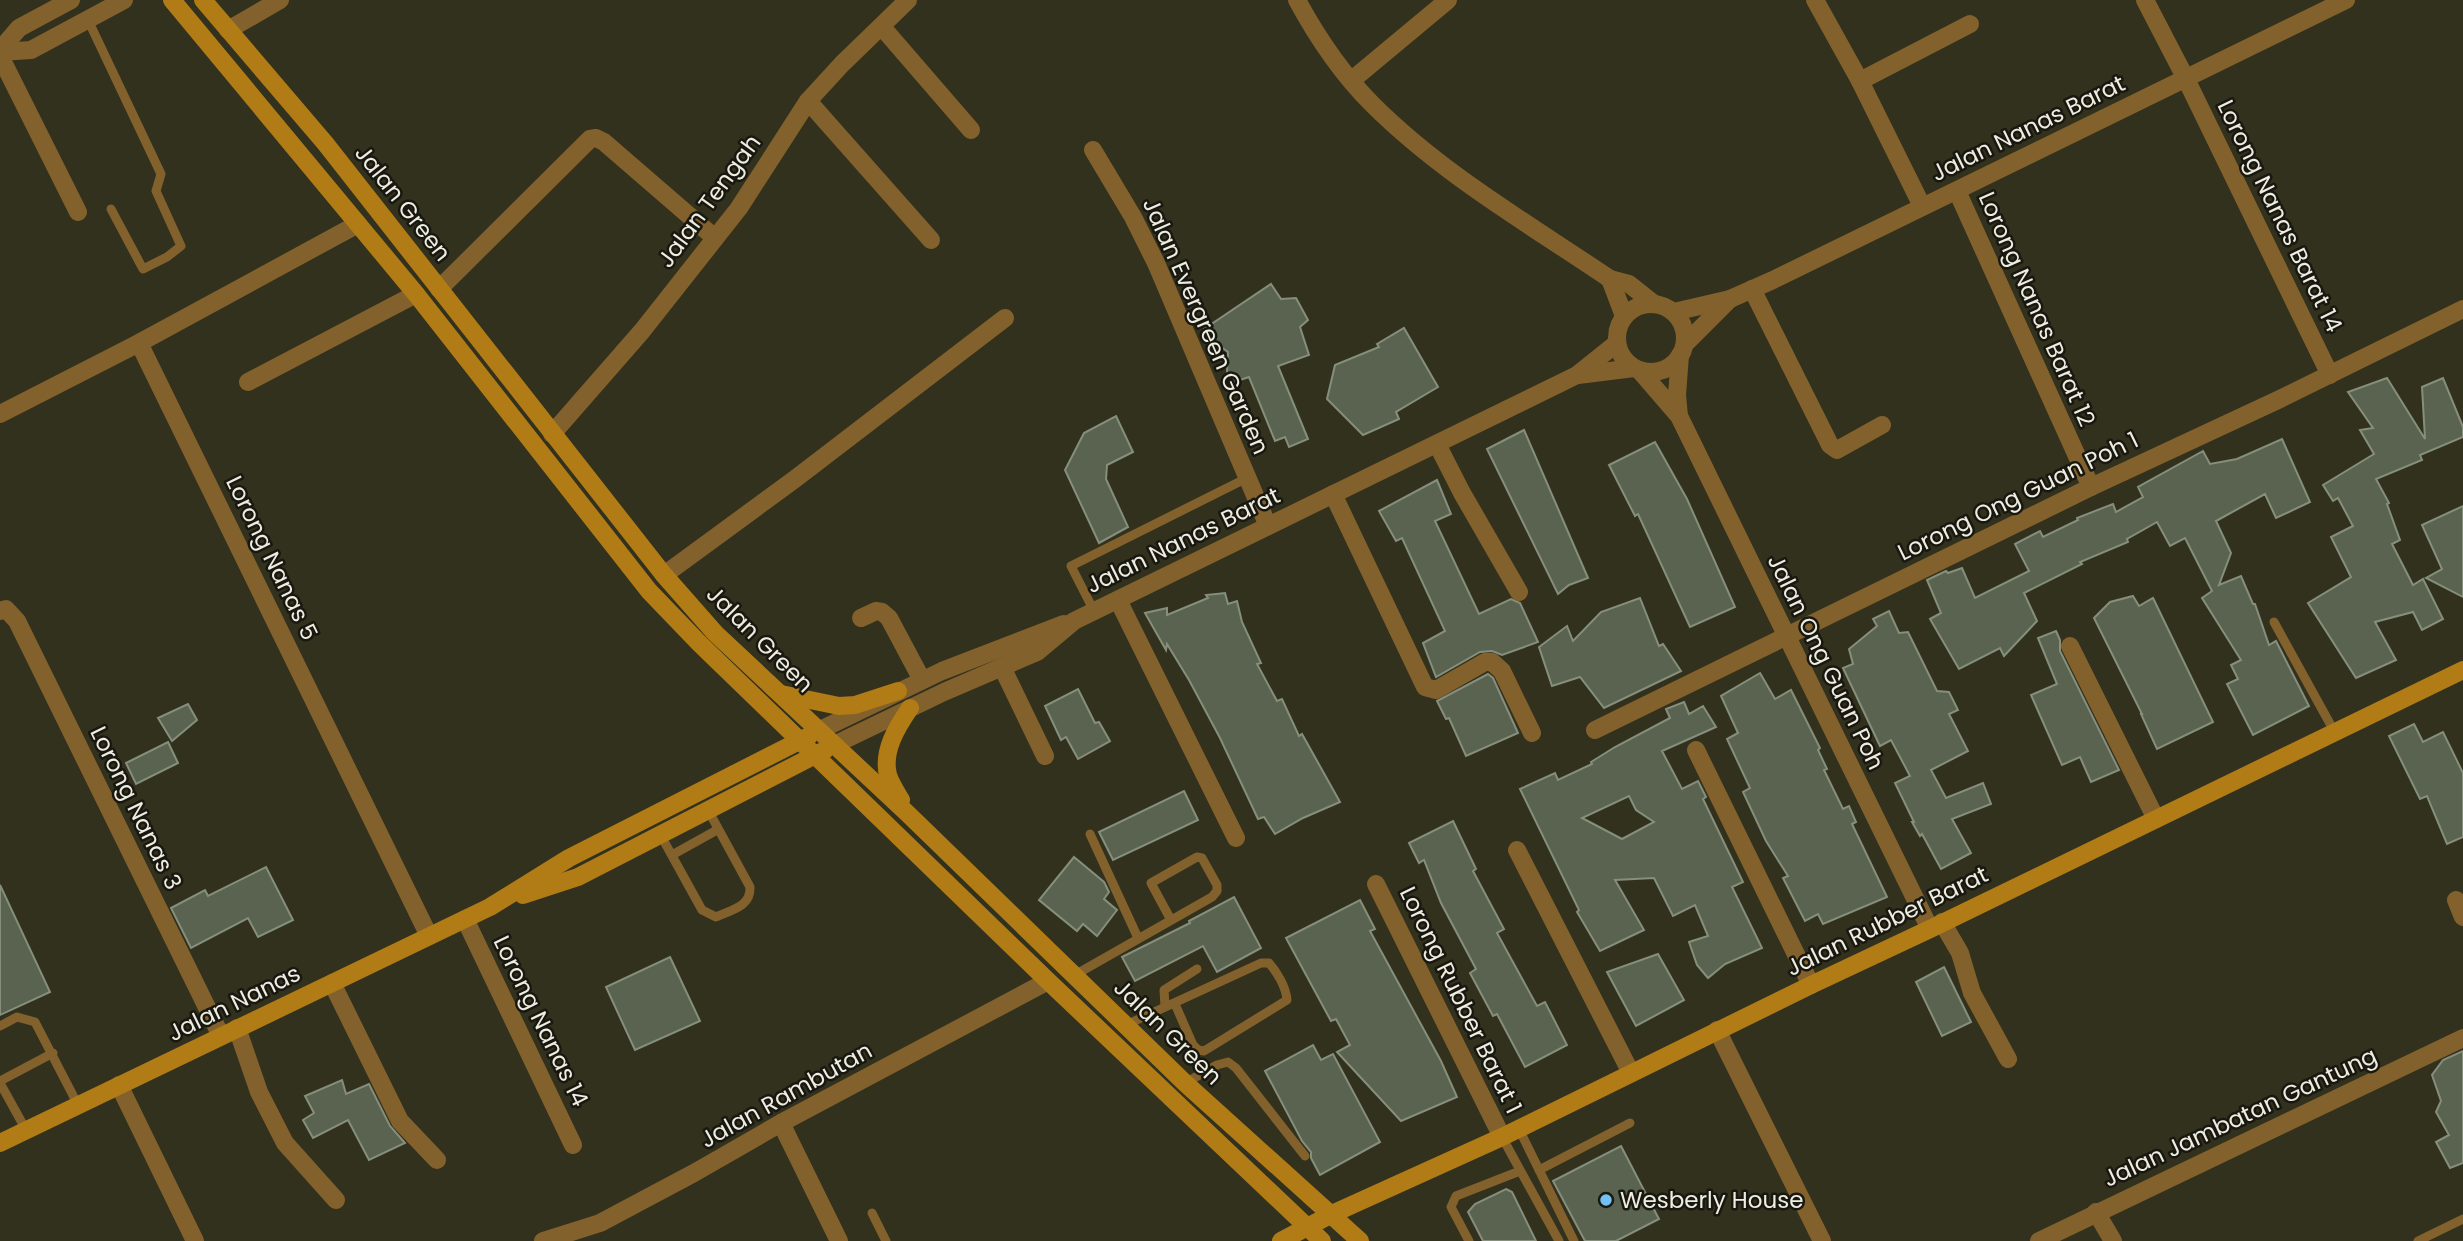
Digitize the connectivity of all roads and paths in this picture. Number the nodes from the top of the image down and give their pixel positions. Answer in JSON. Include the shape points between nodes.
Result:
{"nodes":[{"id":1,"x":71,"y":0,"type":"edge"},
{"id":2,"x":124,"y":0,"type":"edge"},
{"id":3,"x":173,"y":0,"type":"edge"},
{"id":4,"x":203,"y":0,"type":"edge"},
{"id":5,"x":280,"y":0,"type":"edge"},
{"id":6,"x":908,"y":0,"type":"edge"},
{"id":7,"x":1297,"y":0,"type":"edge"},
{"id":8,"x":1448,"y":0,"type":"edge"},
{"id":9,"x":1815,"y":0,"type":"edge"},
{"id":10,"x":2145,"y":0,"type":"edge"},
{"id":11,"x":2346,"y":0,"type":"edge"},
{"id":12,"x":88,"y":20,"type":"junction"},
{"id":13,"x":1970,"y":24,"type":"dead end"},
{"id":14,"x":882,"y":27,"type":"junction"},
{"id":15,"x":228,"y":30,"type":"junction"},
{"id":16,"x":0,"y":52,"type":"edge"},
{"id":17,"x":2186,"y":79,"type":"junction"},
{"id":18,"x":1352,"y":80,"type":"junction"},
{"id":19,"x":1860,"y":81,"type":"junction"},
{"id":20,"x":808,"y":101,"type":"junction"},
{"id":21,"x":971,"y":130,"type":"dead end"},
{"id":22,"x":1093,"y":150,"type":"dead end"},
{"id":23,"x":1957,"y":191,"type":"junction"},
{"id":24,"x":1922,"y":206,"type":"junction"},
{"id":25,"x":111,"y":209,"type":"dead end"},
{"id":26,"x":78,"y":212,"type":"dead end"},
{"id":27,"x":358,"y":224,"type":"junction"},
{"id":28,"x":715,"y":238,"type":"junction"},
{"id":29,"x":932,"y":240,"type":"dead end"},
{"id":30,"x":1610,"y":279,"type":"junction"},
{"id":31,"x":439,"y":289,"type":"junction"},
{"id":32,"x":1752,"y":289,"type":"junction"},
{"id":33,"x":416,"y":293,"type":"junction"},
{"id":34,"x":1730,"y":299,"type":"junction"},
{"id":35,"x":1653,"y":303,"type":"junction"},
{"id":36,"x":2463,"y":309,"type":"edge"},
{"id":37,"x":1674,"y":312,"type":"junction"},
{"id":38,"x":1624,"y":317,"type":"junction"},
{"id":39,"x":1005,"y":318,"type":"dead end"},
{"id":40,"x":139,"y":343,"type":"junction"},
{"id":41,"x":1616,"y":343,"type":"junction"},
{"id":42,"x":1683,"y":350,"type":"junction"},
{"id":43,"x":1637,"y":370,"type":"junction"},
{"id":44,"x":1577,"y":375,"type":"junction"},
{"id":45,"x":2330,"y":375,"type":"junction"},
{"id":46,"x":248,"y":382,"type":"dead end"},
{"id":47,"x":0,"y":414,"type":"edge"},
{"id":48,"x":1679,"y":416,"type":"junction"},
{"id":49,"x":1882,"y":425,"type":"dead end"},
{"id":50,"x":552,"y":434,"type":"junction"},
{"id":51,"x":1437,"y":444,"type":"junction"},
{"id":52,"x":1247,"y":478,"type":"junction"},
{"id":53,"x":2091,"y":487,"type":"junction"},
{"id":54,"x":1334,"y":494,"type":"junction"},
{"id":55,"x":1268,"y":526,"type":"junction"},
{"id":56,"x":664,"y":575,"type":"junction"},
{"id":57,"x":1519,"y":592,"type":"dead end"},
{"id":58,"x":1118,"y":600,"type":"junction"},
{"id":59,"x":0,"y":611,"type":"edge"},
{"id":60,"x":1094,"y":611,"type":"junction"},
{"id":61,"x":861,"y":618,"type":"dead end"},
{"id":62,"x":1074,"y":621,"type":"junction"},
{"id":63,"x":2274,"y":622,"type":"dead end"},
{"id":64,"x":1786,"y":636,"type":"junction"},
{"id":65,"x":2070,"y":646,"type":"dead end"},
{"id":66,"x":1002,"y":667,"type":"junction"},
{"id":67,"x":2463,"y":670,"type":"edge"},
{"id":68,"x":922,"y":680,"type":"junction"},
{"id":69,"x":898,"y":691,"type":"junction"},
{"id":70,"x":777,"y":693,"type":"junction"},
{"id":71,"x":910,"y":708,"type":"junction"},
{"id":72,"x":1595,"y":730,"type":"dead end"},
{"id":73,"x":818,"y":731,"type":"junction"},
{"id":74,"x":2334,"y":732,"type":"junction"},
{"id":75,"x":1532,"y":733,"type":"dead end"},
{"id":76,"x":801,"y":740,"type":"junction"},
{"id":77,"x":834,"y":745,"type":"junction"},
{"id":78,"x":1696,"y":750,"type":"dead end"},
{"id":79,"x":815,"y":755,"type":"junction"},
{"id":80,"x":1045,"y":756,"type":"dead end"},
{"id":81,"x":708,"y":810,"type":"junction"},
{"id":82,"x":907,"y":813,"type":"junction"},
{"id":83,"x":2156,"y":819,"type":"junction"},
{"id":84,"x":717,"y":830,"type":"junction"},
{"id":85,"x":660,"y":834,"type":"junction"},
{"id":86,"x":1090,"y":834,"type":"dead end"},
{"id":87,"x":1236,"y":838,"type":"dead end"},
{"id":88,"x":1517,"y":850,"type":"dead end"},
{"id":89,"x":672,"y":855,"type":"junction"},
{"id":90,"x":1377,"y":884,"type":"dead end"},
{"id":91,"x":2456,"y":900,"type":"dead end"},
{"id":92,"x":490,"y":907,"type":"junction"},
{"id":93,"x":2463,"y":917,"type":"edge"},
{"id":94,"x":465,"y":919,"type":"junction"},
{"id":95,"x":1171,"y":920,"type":"junction"},
{"id":96,"x":1936,"y":925,"type":"junction"},
{"id":97,"x":429,"y":936,"type":"junction"},
{"id":98,"x":1138,"y":939,"type":"junction"},
{"id":99,"x":1196,"y":969,"type":"dead end"},
{"id":100,"x":1073,"y":976,"type":"junction"},
{"id":101,"x":1048,"y":981,"type":"junction"},
{"id":102,"x":332,"y":983,"type":"junction"},
{"id":103,"x":1811,"y":985,"type":"junction"},
{"id":104,"x":1170,"y":1005,"type":"junction"},
{"id":105,"x":0,"y":1026,"type":"edge"},
{"id":106,"x":1126,"y":1026,"type":"junction"},
{"id":107,"x":1717,"y":1030,"type":"junction"},
{"id":108,"x":229,"y":1032,"type":"junction"},
{"id":109,"x":2463,"y":1038,"type":"edge"},
{"id":110,"x":53,"y":1053,"type":"junction"},
{"id":111,"x":2008,"y":1059,"type":"dead end"},
{"id":112,"x":1631,"y":1073,"type":"junction"},
{"id":113,"x":0,"y":1082,"type":"edge"},
{"id":114,"x":1185,"y":1083,"type":"junction"},
{"id":115,"x":120,"y":1085,"type":"junction"},
{"id":116,"x":78,"y":1105,"type":"junction"},
{"id":117,"x":781,"y":1123,"type":"junction"},
{"id":118,"x":1630,"y":1123,"type":"dead end"},
{"id":119,"x":26,"y":1130,"type":"junction"},
{"id":120,"x":1511,"y":1133,"type":"junction"},
{"id":121,"x":0,"y":1143,"type":"edge"},
{"id":122,"x":573,"y":1145,"type":"dead end"},
{"id":123,"x":1305,"y":1156,"type":"dead end"},
{"id":124,"x":437,"y":1160,"type":"dead end"},
{"id":125,"x":1539,"y":1170,"type":"junction"},
{"id":126,"x":1520,"y":1171,"type":"junction"},
{"id":127,"x":336,"y":1200,"type":"dead end"},
{"id":128,"x":2096,"y":1212,"type":"junction"},
{"id":129,"x":873,"y":1213,"type":"dead end"},
{"id":130,"x":1332,"y":1214,"type":"junction"},
{"id":131,"x":2463,"y":1219,"type":"edge"},
{"id":132,"x":1307,"y":1227,"type":"junction"},
{"id":133,"x":195,"y":1241,"type":"edge"},
{"id":134,"x":543,"y":1241,"type":"edge"},
{"id":135,"x":839,"y":1241,"type":"edge"},
{"id":136,"x":886,"y":1241,"type":"edge"},
{"id":137,"x":1281,"y":1241,"type":"edge"},
{"id":138,"x":1322,"y":1241,"type":"edge"},
{"id":139,"x":1360,"y":1241,"type":"edge"},
{"id":140,"x":1469,"y":1241,"type":"edge"},
{"id":141,"x":1559,"y":1241,"type":"edge"},
{"id":142,"x":1574,"y":1241,"type":"edge"},
{"id":143,"x":1822,"y":1241,"type":"edge"},
{"id":144,"x":2039,"y":1241,"type":"edge"},
{"id":145,"x":2113,"y":1241,"type":"edge"},
{"id":146,"x":2418,"y":1241,"type":"edge"}],
"edges":[{"from":1,"to":16,"type":"street","via":[[19,28]]},
{"from":2,"to":12,"type":"street"},
{"from":3,"to":27,"type":"main road","name":"Jalan Green"},
{"from":4,"to":15,"type":"main road","name":"Jalan Green"},
{"from":5,"to":15,"type":"street"},
{"from":6,"to":14,"type":"street","name":"Jalan Tengah"},
{"from":7,"to":18,"type":"street"},
{"from":8,"to":18,"type":"street"},
{"from":9,"to":19,"type":"street"},
{"from":10,"to":17,"type":"street","name":"Lorong Nanas Barat 14"},
{"from":11,"to":17,"type":"street","name":"Jalan Nanas Barat"},
{"from":12,"to":16,"type":"street","via":[[31,50]]},
{"from":12,"to":25,"type":"lane","via":[[161,174],[156,191],[181,246],[142,269]]},
{"from":13,"to":19,"type":"street"},
{"from":14,"to":20,"type":"street","name":"Jalan Tengah"},
{"from":14,"to":21,"type":"street"},
{"from":15,"to":31,"type":"main road","name":"Jalan Green","via":[[325,143]]},
{"from":16,"to":26,"type":"street"},
{"from":17,"to":23,"type":"street","name":"Jalan Nanas Barat"},
{"from":17,"to":45,"type":"street","name":"Lorong Nanas Barat 14"},
{"from":18,"to":30,"type":"street","via":[[1370,103],[1428,155]]},
{"from":19,"to":24,"type":"street"},
{"from":20,"to":28,"type":"street","name":"Jalan Tengah"},
{"from":20,"to":29,"type":"street"},
{"from":22,"to":52,"type":"street","name":"Jalan Evergreen Garden","via":[[1156,263]]},
{"from":23,"to":24,"type":"street","name":"Jalan Nanas Barat"},
{"from":23,"to":53,"type":"street","name":"Lorong Nanas Barat 12"},
{"from":24,"to":32,"type":"street","name":"Jalan Nanas Barat"},
{"from":27,"to":33,"type":"main road","name":"Jalan Green"},
{"from":27,"to":40,"type":"street"},
{"from":28,"to":31,"type":"street","via":[[604,142],[590,139]]},
{"from":28,"to":50,"type":"street","name":"Jalan Tengah"},
{"from":30,"to":35,"type":"street","via":[[1629,284]]},
{"from":30,"to":38,"type":"street"},
{"from":31,"to":50,"type":"main road","name":"Jalan Green"},
{"from":32,"to":34,"type":"street","name":"Jalan Nanas Barat"},
{"from":32,"to":49,"type":"street","via":[[1830,446],[1837,450]]},
{"from":33,"to":46,"type":"street"},
{"from":33,"to":76,"type":"main road","name":"Jalan Green","via":[[649,592]]},
{"from":34,"to":37,"type":"street","name":"Jalan Nanas Barat"},
{"from":34,"to":42,"type":"street","name":"Jalan Nanas Barat"},
{"from":35,"to":37,"type":"street"},
{"from":35,"to":38,"type":"street","via":[[1642,304]]},
{"from":36,"to":45,"type":"street","name":"Lorong Ong Guan Poh 1"},
{"from":37,"to":42,"type":"street","via":[[1685,332]]},
{"from":38,"to":41,"type":"street"},
{"from":39,"to":56,"type":"street"},
{"from":40,"to":47,"type":"street"},
{"from":40,"to":97,"type":"street","name":"Lorong Nanas 5"},
{"from":41,"to":43,"type":"street","via":[[1620,354]]},
{"from":41,"to":44,"type":"street","name":"Jalan Nanas Barat"},
{"from":42,"to":43,"type":"street","via":[[1661,371]]},
{"from":42,"to":48,"type":"street","name":"Jalan Ong Guan Poh"},
{"from":43,"to":44,"type":"street","name":"Jalan Nanas Barat"},
{"from":43,"to":48,"type":"street","name":"Jalan Ong Guan Poh"},
{"from":44,"to":51,"type":"street","name":"Jalan Nanas Barat"},
{"from":45,"to":53,"type":"street","name":"Lorong Ong Guan Poh 1"},
{"from":48,"to":64,"type":"street","name":"Jalan Ong Guan Poh"},
{"from":50,"to":56,"type":"main road","name":"Jalan Green"},
{"from":51,"to":54,"type":"street","name":"Jalan Nanas Barat"},
{"from":51,"to":57,"type":"street"},
{"from":52,"to":55,"type":"street","name":"Jalan Evergreen Garden"},
{"from":52,"to":60,"type":"lane","via":[[1071,566]]},
{"from":53,"to":64,"type":"street","name":"Lorong Ong Guan Poh 1"},
{"from":54,"to":55,"type":"street","name":"Jalan Nanas Barat"},
{"from":54,"to":75,"type":"street","via":[[1425,687],[1436,690],[1492,662],[1502,671]]},
{"from":55,"to":58,"type":"street","name":"Jalan Nanas Barat"},
{"from":56,"to":70,"type":"main road","name":"Jalan Green"},
{"from":58,"to":60,"type":"street","name":"Jalan Nanas Barat"},
{"from":58,"to":87,"type":"street"},
{"from":59,"to":108,"type":"street","name":"Lorong Nanas 3","via":[[6,609],[17,621]]},
{"from":60,"to":62,"type":"street","name":"Jalan Nanas Barat"},
{"from":61,"to":68,"type":"street","via":[[883,612]]},
{"from":62,"to":66,"type":"street","name":"Jalan Nanas Barat","via":[[1037,652]]},
{"from":62,"to":68,"type":"street"},
{"from":63,"to":74,"type":"lane"},
{"from":64,"to":72,"type":"street","name":"Lorong Ong Guan Poh 1"},
{"from":64,"to":96,"type":"street","name":"Jalan Ong Guan Poh"},
{"from":65,"to":83,"type":"street"},
{"from":66,"to":71,"type":"street","name":"Jalan Nanas Barat"},
{"from":66,"to":80,"type":"street"},
{"from":67,"to":74,"type":"main road","name":"Jalan Rubber Barat"},
{"from":68,"to":69,"type":"street"},
{"from":69,"to":70,"type":"main road","via":[[839,706]]},
{"from":69,"to":73,"type":"street"},
{"from":70,"to":73,"type":"main road","name":"Jalan Green"},
{"from":71,"to":77,"type":"street","name":"Jalan Nanas Barat"},
{"from":71,"to":82,"type":"main road","via":[[888,753],[888,775]]},
{"from":73,"to":76,"type":"main road","name":"Jalan Nanas"},
{"from":73,"to":77,"type":"main road","name":"Jalan Green"},
{"from":74,"to":83,"type":"main road","name":"Jalan Rubber Barat"},
{"from":76,"to":79,"type":"main road","name":"Jalan Green"},
{"from":76,"to":92,"type":"main road","name":"Jalan Nanas","via":[[569,858]]},
{"from":77,"to":79,"type":"main road","name":"Jalan Nanas Barat"},
{"from":77,"to":82,"type":"main road","name":"Jalan Green"},
{"from":78,"to":103,"type":"street"},
{"from":79,"to":81,"type":"main road","name":"Jalan Nanas"},
{"from":79,"to":101,"type":"main road","name":"Jalan Green"},
{"from":81,"to":84,"type":"lane"},
{"from":81,"to":85,"type":"main road","name":"Jalan Nanas"},
{"from":82,"to":100,"type":"main road","name":"Jalan Green"},
{"from":83,"to":96,"type":"main road","name":"Jalan Rubber Barat"},
{"from":84,"to":89,"type":"lane"},
{"from":84,"to":89,"type":"lane","via":[[750,887],[746,903],[716,917],[702,910]]},
{"from":85,"to":89,"type":"lane"},
{"from":85,"to":92,"type":"main road","name":"Jalan Nanas","via":[[578,877]]},
{"from":86,"to":98,"type":"lane"},
{"from":88,"to":112,"type":"street"},
{"from":90,"to":120,"type":"street","name":"Lorong Rubber Barat 1"},
{"from":91,"to":93,"type":"street"},
{"from":92,"to":94,"type":"main road","name":"Jalan Nanas"},
{"from":94,"to":97,"type":"main road","name":"Jalan Nanas"},
{"from":94,"to":122,"type":"street","name":"Lorong Nanas 14"},
{"from":95,"to":95,"type":"lane","via":[[1217,891],[1202,858],[1151,883]]},
{"from":95,"to":98,"type":"lane"},
{"from":96,"to":103,"type":"main road","name":"Jalan Rubber Barat"},
{"from":96,"to":111,"type":"street","name":"Jalan Ong Guan Poh","via":[[1960,953],[1972,993]]},
{"from":97,"to":102,"type":"main road","name":"Jalan Nanas"},
{"from":98,"to":100,"type":"lane"},
{"from":99,"to":104,"type":"lane","via":[[1164,990]]},
{"from":100,"to":106,"type":"main road","name":"Jalan Green"},
{"from":101,"to":117,"type":"street","name":"Jalan Rambutan"},
{"from":101,"to":132,"type":"main road","name":"Jalan Green"},
{"from":102,"to":108,"type":"main road","name":"Jalan Nanas"},
{"from":102,"to":124,"type":"street","via":[[400,1121]]},
{"from":103,"to":107,"type":"main road","name":"Jalan Rubber Barat"},
{"from":104,"to":104,"type":"lane","via":[[1269,962],[1287,1000],[1204,1051],[1194,1045]]},
{"from":104,"to":106,"type":"lane"},
{"from":105,"to":110,"type":"lane","via":[[16,1017],[35,1022]]},
{"from":106,"to":114,"type":"main road","name":"Jalan Green"},
{"from":107,"to":112,"type":"main road","name":"Jalan Rubber Barat"},
{"from":107,"to":143,"type":"street"},
{"from":108,"to":115,"type":"main road","name":"Jalan Nanas"},
{"from":108,"to":127,"type":"street","name":"Lorong Nanas 3","via":[[285,1143]]},
{"from":109,"to":128,"type":"street","name":"Jalan Jambatan Gantung"},
{"from":110,"to":113,"type":"lane"},
{"from":110,"to":116,"type":"lane"},
{"from":112,"to":120,"type":"main road","name":"Jalan Rubber Barat"},
{"from":113,"to":119,"type":"lane"},
{"from":114,"to":123,"type":"lane","via":[[1228,1062]]},
{"from":114,"to":130,"type":"main road","name":"Jalan Green"},
{"from":115,"to":116,"type":"main road","name":"Jalan Nanas"},
{"from":115,"to":133,"type":"street"},
{"from":116,"to":119,"type":"main road","name":"Jalan Nanas"},
{"from":117,"to":134,"type":"street","name":"Jalan Rambutan","via":[[600,1223]]},
{"from":117,"to":135,"type":"street"},
{"from":118,"to":125,"type":"lane"},
{"from":119,"to":121,"type":"main road","name":"Jalan Nanas"},
{"from":120,"to":125,"type":"lane"},
{"from":120,"to":126,"type":"lane"},
{"from":120,"to":130,"type":"main road","name":"Jalan Rubber Barat"},
{"from":125,"to":142,"type":"lane"},
{"from":126,"to":140,"type":"lane","via":[[1457,1196],[1451,1207]]},
{"from":126,"to":141,"type":"lane"},
{"from":128,"to":144,"type":"street","name":"Jalan Jambatan Gantung"},
{"from":128,"to":145,"type":"street"},
{"from":129,"to":136,"type":"lane"},
{"from":130,"to":132,"type":"main road","name":"Jalan Rubber Barat"},
{"from":130,"to":139,"type":"main road","name":"Jalan Green"},
{"from":131,"to":146,"type":"lane"},
{"from":132,"to":137,"type":"main road","name":"Jalan Rubber Barat"},
{"from":132,"to":138,"type":"main road","name":"Jalan Green"}]}
